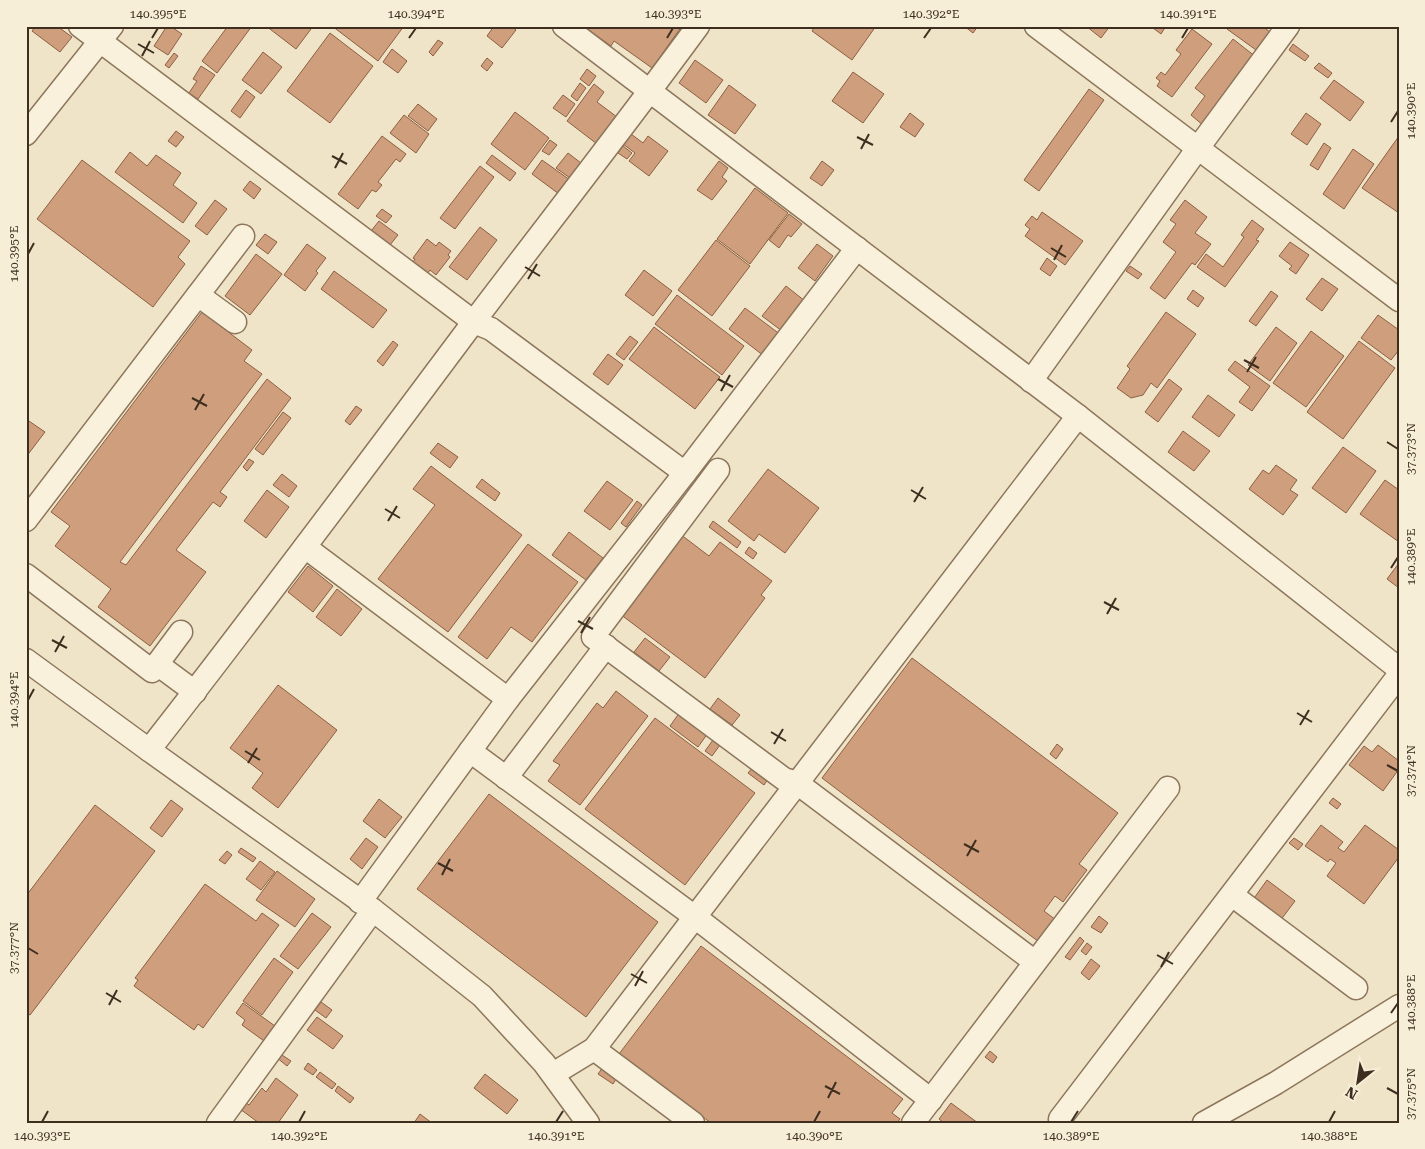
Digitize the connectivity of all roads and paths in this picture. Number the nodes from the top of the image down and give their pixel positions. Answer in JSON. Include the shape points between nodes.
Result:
{"nodes":[{"id":1,"x":80,"y":26,"type":"edge"},
{"id":2,"x":564,"y":26,"type":"edge"},
{"id":3,"x":698,"y":26,"type":"edge"},
{"id":4,"x":1036,"y":26,"type":"edge"},
{"id":5,"x":1288,"y":26,"type":"edge"},
{"id":6,"x":106,"y":34,"type":"edge"},
{"id":7,"x":650,"y":92,"type":"junction"},
{"id":8,"x":26,"y":134,"type":"edge"},
{"id":9,"x":1198,"y":148,"type":"junction"},
{"id":10,"x":243,"y":236,"type":"dead end"},
{"id":11,"x":857,"y":248,"type":"junction"},
{"id":12,"x":198,"y":294,"type":"junction"},
{"id":13,"x":1399,"y":300,"type":"edge"},
{"id":14,"x":235,"y":322,"type":"dead end"},
{"id":15,"x":474,"y":322,"type":"junction"},
{"id":16,"x":1031,"y":381,"type":"junction"},
{"id":17,"x":1078,"y":416,"type":"junction"},
{"id":18,"x":718,"y":470,"type":"dead end"},
{"id":19,"x":685,"y":473,"type":"junction"},
{"id":20,"x":30,"y":508,"type":"edge"},
{"id":21,"x":305,"y":547,"type":"junction"},
{"id":22,"x":26,"y":574,"type":"edge"},
{"id":23,"x":181,"y":632,"type":"dead end"},
{"id":24,"x":606,"y":646,"type":"junction"},
{"id":25,"x":26,"y":660,"type":"edge"},
{"id":26,"x":157,"y":664,"type":"junction"},
{"id":27,"x":1399,"y":669,"type":"edge"},
{"id":28,"x":1399,"y":675,"type":"edge"},
{"id":29,"x":195,"y":692,"type":"junction"},
{"id":30,"x":508,"y":699,"type":"junction"},
{"id":31,"x":149,"y":750,"type":"junction"},
{"id":32,"x":470,"y":751,"type":"junction"},
{"id":33,"x":506,"y":778,"type":"junction"},
{"id":34,"x":797,"y":783,"type":"junction"},
{"id":35,"x":1168,"y":788,"type":"dead end"},
{"id":36,"x":1232,"y":895,"type":"junction"},
{"id":37,"x":367,"y":906,"type":"junction"},
{"id":38,"x":695,"y":917,"type":"junction"},
{"id":39,"x":1035,"y":962,"type":"junction"},
{"id":40,"x":1356,"y":988,"type":"dead end"},
{"id":41,"x":1399,"y":1006,"type":"edge"},
{"id":42,"x":594,"y":1049,"type":"junction"},
{"id":43,"x":552,"y":1074,"type":"junction"},
{"id":44,"x":931,"y":1100,"type":"junction"},
{"id":45,"x":1060,"y":1119,"type":"dead end"},
{"id":46,"x":218,"y":1123,"type":"edge"},
{"id":47,"x":588,"y":1123,"type":"edge"},
{"id":48,"x":693,"y":1123,"type":"edge"},
{"id":49,"x":913,"y":1123,"type":"edge"},
{"id":50,"x":1204,"y":1123,"type":"edge"}],
"edges":[{"from":1,"to":6,"type":"street"},
{"from":2,"to":7,"type":"street"},
{"from":3,"to":7,"type":"street"},
{"from":4,"to":9,"type":"street"},
{"from":5,"to":9,"type":"street"},
{"from":6,"to":8,"type":"street"},
{"from":6,"to":15,"type":"street"},
{"from":7,"to":11,"type":"street"},
{"from":7,"to":15,"type":"street"},
{"from":9,"to":13,"type":"street"},
{"from":9,"to":16,"type":"street"},
{"from":10,"to":12,"type":"street"},
{"from":11,"to":16,"type":"street"},
{"from":11,"to":19,"type":"street"},
{"from":12,"to":14,"type":"street"},
{"from":12,"to":20,"type":"street"},
{"from":15,"to":19,"type":"street","via":[[491,328]]},
{"from":15,"to":21,"type":"street"},
{"from":16,"to":17,"type":"street"},
{"from":17,"to":27,"type":"street"},
{"from":17,"to":34,"type":"street"},
{"from":18,"to":24,"type":"street","via":[[594,637]]},
{"from":19,"to":30,"type":"street"},
{"from":21,"to":29,"type":"street"},
{"from":21,"to":30,"type":"street"},
{"from":22,"to":26,"type":"street","via":[[152,671]]},
{"from":23,"to":26,"type":"street"},
{"from":24,"to":33,"type":"street"},
{"from":24,"to":34,"type":"street","via":[[784,779]]},
{"from":25,"to":31,"type":"street"},
{"from":26,"to":29,"type":"street"},
{"from":28,"to":36,"type":"street"},
{"from":29,"to":31,"type":"street"},
{"from":30,"to":32,"type":"street"},
{"from":31,"to":37,"type":"street"},
{"from":32,"to":33,"type":"street"},
{"from":32,"to":37,"type":"street"},
{"from":33,"to":38,"type":"street"},
{"from":34,"to":38,"type":"street"},
{"from":34,"to":39,"type":"street"},
{"from":35,"to":39,"type":"street"},
{"from":36,"to":40,"type":"street"},
{"from":36,"to":45,"type":"street"},
{"from":37,"to":43,"type":"street","via":[[482,996]]},
{"from":37,"to":46,"type":"street"},
{"from":38,"to":42,"type":"street"},
{"from":38,"to":44,"type":"street"},
{"from":39,"to":44,"type":"street"},
{"from":41,"to":50,"type":"street","via":[[1276,1083]]},
{"from":42,"to":43,"type":"street"},
{"from":42,"to":48,"type":"street"},
{"from":43,"to":47,"type":"street"},
{"from":44,"to":49,"type":"street"}]}
